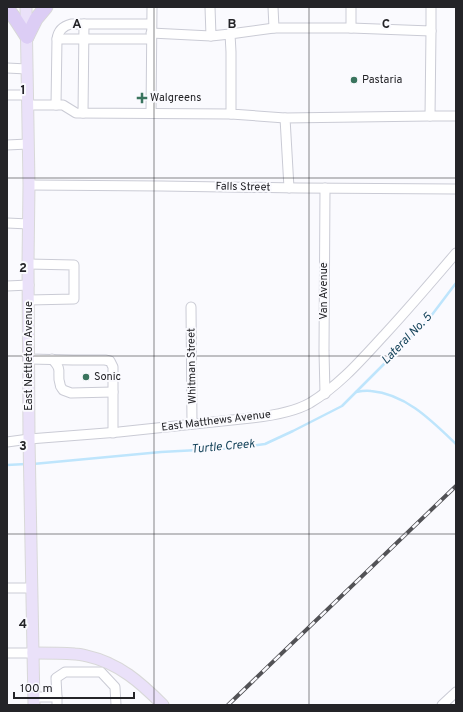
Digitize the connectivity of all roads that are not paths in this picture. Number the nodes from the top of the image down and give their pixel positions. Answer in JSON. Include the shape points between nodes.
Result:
{"nodes":[{"id":1,"x":26,"y":7,"type":"edge"},
{"id":2,"x":46,"y":7,"type":"edge"},
{"id":3,"x":152,"y":7,"type":"edge"},
{"id":4,"x":210,"y":7,"type":"edge"},
{"id":5,"x":273,"y":7,"type":"edge"},
{"id":6,"x":351,"y":7,"type":"edge"},
{"id":7,"x":431,"y":7,"type":"edge"},
{"id":8,"x":7,"y":8,"type":"edge"},
{"id":9,"x":84,"y":24,"type":"junction"},
{"id":10,"x":274,"y":28,"type":"junction"},
{"id":11,"x":351,"y":28,"type":"junction"},
{"id":12,"x":430,"y":31,"type":"junction"},
{"id":13,"x":151,"y":32,"type":"junction"},
{"id":14,"x":230,"y":34,"type":"junction"},
{"id":15,"x":211,"y":36,"type":"junction"},
{"id":16,"x":27,"y":37,"type":"junction"},
{"id":17,"x":57,"y":39,"type":"junction"},
{"id":18,"x":84,"y":39,"type":"junction"},
{"id":19,"x":7,"y":68,"type":"edge"},
{"id":20,"x":27,"y":69,"type":"junction"},
{"id":21,"x":7,"y":95,"type":"edge"},
{"id":22,"x":28,"y":100,"type":"junction"},
{"id":23,"x":56,"y":105,"type":"junction"},
{"id":24,"x":83,"y":113,"type":"junction"},
{"id":25,"x":151,"y":114,"type":"junction"},
{"id":26,"x":231,"y":114,"type":"junction"},
{"id":27,"x":430,"y":116,"type":"junction"},
{"id":28,"x":456,"y":116,"type":"edge"},
{"id":29,"x":285,"y":118,"type":"junction"},
{"id":30,"x":7,"y":144,"type":"edge"},
{"id":31,"x":28,"y":144,"type":"junction"},
{"id":32,"x":29,"y":185,"type":"junction"},
{"id":33,"x":288,"y":188,"type":"junction"},
{"id":34,"x":325,"y":188,"type":"junction"},
{"id":35,"x":456,"y":189,"type":"edge"},
{"id":36,"x":7,"y":223,"type":"edge"},
{"id":37,"x":29,"y":224,"type":"junction"},
{"id":38,"x":454,"y":259,"type":"edge"},
{"id":39,"x":28,"y":264,"type":"junction"},
{"id":40,"x":28,"y":285,"type":"junction"},
{"id":41,"x":7,"y":286,"type":"edge"},
{"id":42,"x":28,"y":300,"type":"junction"},
{"id":43,"x":191,"y":307,"type":"dead end"},
{"id":44,"x":29,"y":358,"type":"junction"},
{"id":45,"x":52,"y":359,"type":"junction"},
{"id":46,"x":113,"y":392,"type":"junction"},
{"id":47,"x":325,"y":394,"type":"junction"},
{"id":48,"x":192,"y":424,"type":"junction"},
{"id":49,"x":113,"y":433,"type":"junction"},
{"id":50,"x":29,"y":439,"type":"junction"},
{"id":51,"x":7,"y":442,"type":"edge"},
{"id":52,"x":7,"y":588,"type":"edge"},
{"id":53,"x":31,"y":588,"type":"junction"},
{"id":54,"x":7,"y":653,"type":"edge"},
{"id":55,"x":32,"y":653,"type":"junction"},
{"id":56,"x":82,"y":655,"type":"junction"},
{"id":57,"x":82,"y":671,"type":"junction"},
{"id":58,"x":456,"y":692,"type":"edge"},
{"id":59,"x":34,"y":701,"type":"edge"},
{"id":60,"x":57,"y":701,"type":"edge"},
{"id":61,"x":116,"y":705,"type":"edge"},
{"id":62,"x":163,"y":705,"type":"edge"},
{"id":63,"x":442,"y":705,"type":"edge"}],
"edges":[{"from":1,"to":16,"type":"main road","name":"East Nettleton Avenue"},
{"from":2,"to":16,"type":"highway","via":[[36,19]]},
{"from":3,"to":13,"type":"street"},
{"from":4,"to":15,"type":"street"},
{"from":5,"to":10,"type":"street"},
{"from":6,"to":11,"type":"street"},
{"from":7,"to":12,"type":"street"},
{"from":8,"to":16,"type":"highway"},
{"from":9,"to":13,"type":"street"},
{"from":9,"to":17,"type":"street","via":[[65,26]]},
{"from":9,"to":18,"type":"street"},
{"from":10,"to":11,"type":"street"},
{"from":10,"to":14,"type":"street"},
{"from":11,"to":12,"type":"street"},
{"from":12,"to":27,"type":"street"},
{"from":13,"to":15,"type":"street"},
{"from":13,"to":18,"type":"street"},
{"from":13,"to":25,"type":"street"},
{"from":14,"to":15,"type":"street"},
{"from":14,"to":26,"type":"street"},
{"from":16,"to":20,"type":"main road","name":"East Nettleton Avenue"},
{"from":17,"to":18,"type":"street"},
{"from":17,"to":23,"type":"street"},
{"from":18,"to":24,"type":"street"},
{"from":19,"to":20,"type":"street"},
{"from":20,"to":22,"type":"main road","name":"East Nettleton Avenue"},
{"from":21,"to":22,"type":"street"},
{"from":22,"to":23,"type":"street"},
{"from":22,"to":31,"type":"main road","name":"East Nettleton Avenue"},
{"from":23,"to":24,"type":"street"},
{"from":24,"to":25,"type":"street"},
{"from":25,"to":26,"type":"street"},
{"from":26,"to":29,"type":"street"},
{"from":27,"to":28,"type":"street"},
{"from":27,"to":29,"type":"street"},
{"from":29,"to":33,"type":"street"},
{"from":30,"to":31,"type":"street"},
{"from":31,"to":32,"type":"main road","name":"East Nettleton Avenue"},
{"from":32,"to":33,"type":"street","name":"Falls Street"},
{"from":32,"to":37,"type":"main road","name":"East Nettleton Avenue"},
{"from":33,"to":34,"type":"street","name":"Falls Street"},
{"from":34,"to":35,"type":"street","name":"Falls Street"},
{"from":34,"to":47,"type":"street","name":"Van Avenue"},
{"from":36,"to":37,"type":"street"},
{"from":37,"to":39,"type":"main road","name":"East Nettleton Avenue"},
{"from":38,"to":47,"type":"street","name":"East Matthews Avenue","via":[[357,364]]},
{"from":39,"to":40,"type":"main road","name":"East Nettleton Avenue"},
{"from":39,"to":42,"type":"street","via":[[74,265],[74,299]]},
{"from":40,"to":41,"type":"street"},
{"from":40,"to":42,"type":"main road","name":"East Nettleton Avenue"},
{"from":42,"to":44,"type":"main road","name":"East Nettleton Avenue"},
{"from":43,"to":48,"type":"street","name":"Whitman Street"},
{"from":44,"to":45,"type":"street"},
{"from":44,"to":50,"type":"main road","name":"East Nettleton Avenue"},
{"from":45,"to":46,"type":"street","via":[[57,364],[59,383],[63,390],[71,393]]},
{"from":45,"to":46,"type":"street","via":[[110,361],[114,367]]},
{"from":46,"to":49,"type":"street"},
{"from":47,"to":48,"type":"street","name":"East Matthews Avenue","via":[[298,408],[272,415]]},
{"from":48,"to":49,"type":"street","name":"East Matthews Avenue"},
{"from":49,"to":50,"type":"street","name":"East Matthews Avenue"},
{"from":50,"to":51,"type":"street","name":"East Matthews Avenue"},
{"from":50,"to":53,"type":"main road","name":"East Nettleton Avenue"},
{"from":52,"to":53,"type":"street"},
{"from":53,"to":55,"type":"main road","name":"East Nettleton Avenue"},
{"from":54,"to":55,"type":"street"},
{"from":55,"to":56,"type":"main road"},
{"from":55,"to":59,"type":"main road","name":"East Nettleton Avenue"},
{"from":56,"to":57,"type":"street"},
{"from":56,"to":62,"type":"main road","via":[[103,660],[117,667],[150,691]]},
{"from":57,"to":60,"type":"street","via":[[66,672],[56,678]]},
{"from":57,"to":61,"type":"street","via":[[101,672],[115,687]]},
{"from":58,"to":63,"type":"street"},
{"from":59,"to":60,"type":"street"}]}
